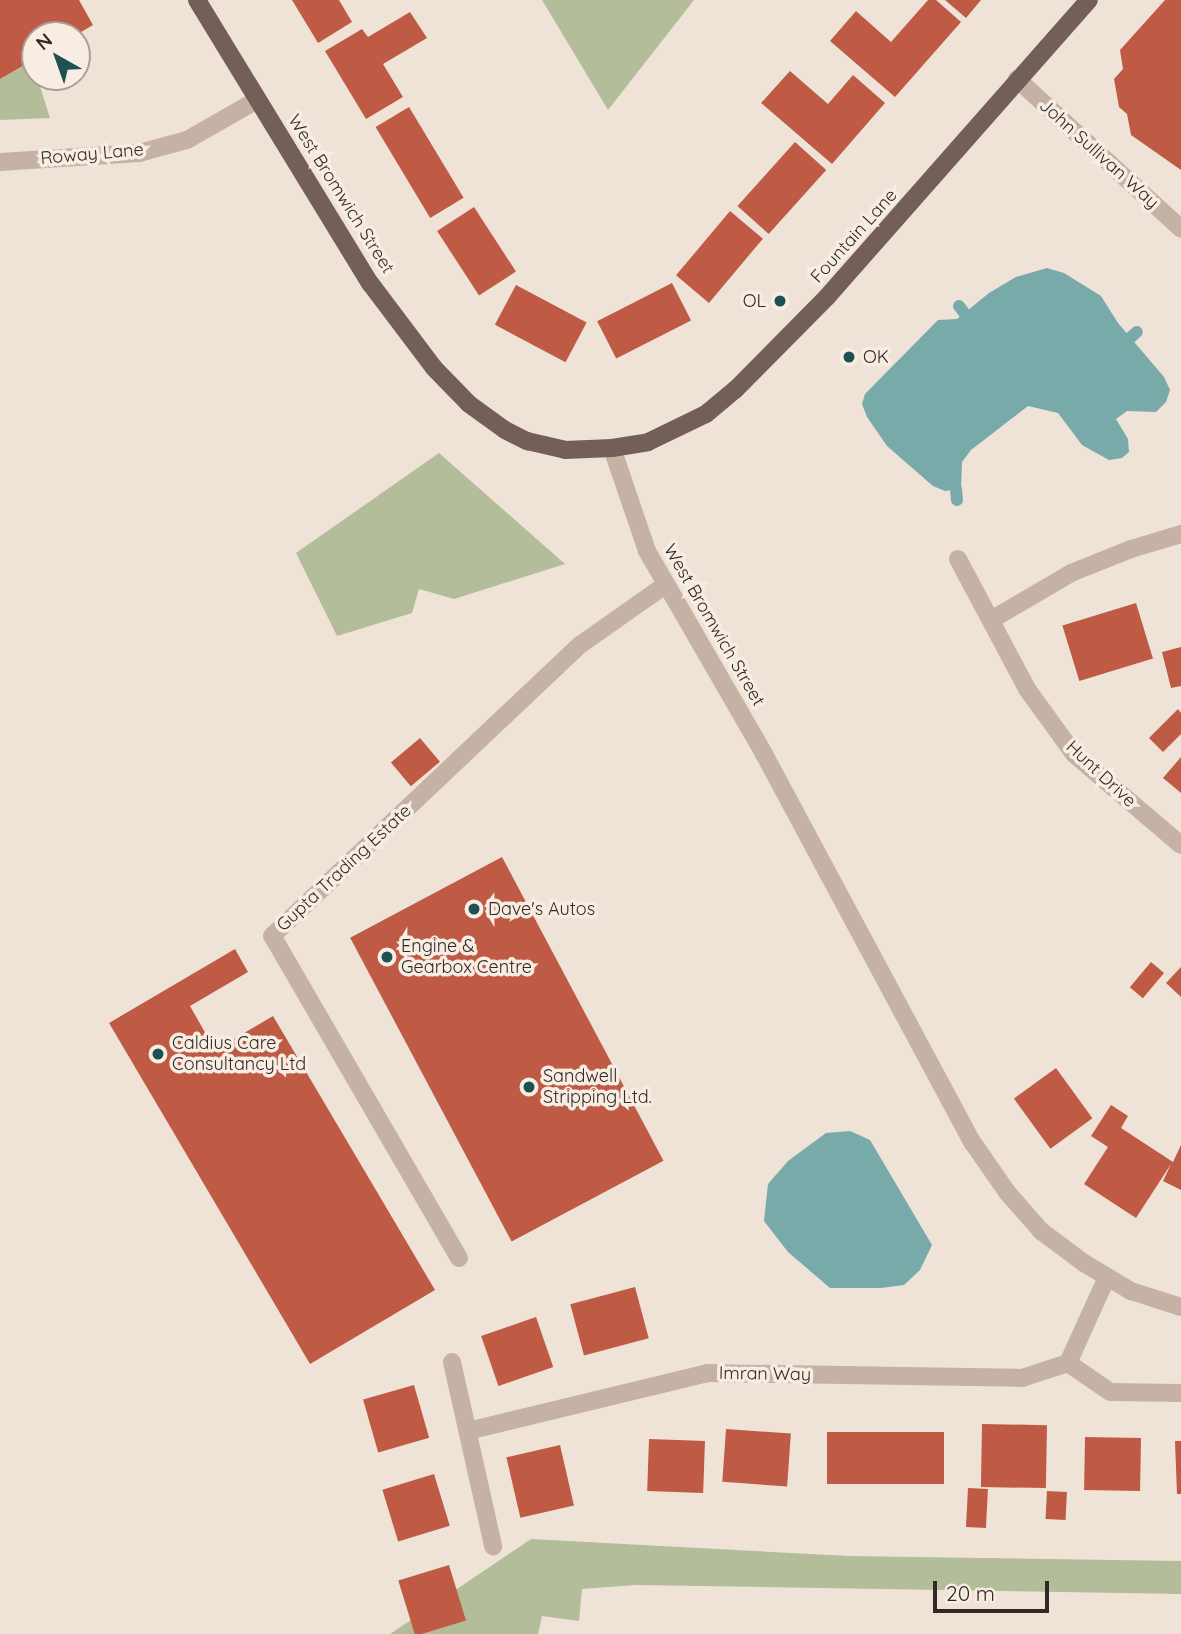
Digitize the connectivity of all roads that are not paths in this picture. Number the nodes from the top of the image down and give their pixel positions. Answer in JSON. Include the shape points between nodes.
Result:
{"nodes":[{"id":1,"x":197,"y":0,"type":"edge"},
{"id":2,"x":1089,"y":0,"type":"edge"},
{"id":3,"x":1017,"y":79,"type":"junction"},
{"id":4,"x":257,"y":100,"type":"junction"},
{"id":5,"x":0,"y":162,"type":"edge"},
{"id":6,"x":1181,"y":229,"type":"edge"},
{"id":7,"x":612,"y":448,"type":"junction"},
{"id":8,"x":1181,"y":534,"type":"edge"},
{"id":9,"x":958,"y":559,"type":"dead end"},
{"id":10,"x":665,"y":585,"type":"junction"},
{"id":11,"x":991,"y":620,"type":"junction"},
{"id":12,"x":1181,"y":845,"type":"edge"},
{"id":13,"x":458,"y":1258,"type":"dead end"},
{"id":14,"x":1107,"y":1277,"type":"junction"},
{"id":15,"x":1181,"y":1307,"type":"edge"},
{"id":16,"x":452,"y":1362,"type":"dead end"},
{"id":17,"x":1068,"y":1363,"type":"junction"},
{"id":18,"x":1181,"y":1393,"type":"edge"},
{"id":19,"x":468,"y":1431,"type":"junction"},
{"id":20,"x":493,"y":1546,"type":"dead end"}],
"edges":[{"from":1,"to":4,"type":"main road","name":"West Bromwich Street"},
{"from":2,"to":3,"type":"main road","name":"Fountain Lane"},
{"from":3,"to":6,"type":"street","name":"John Sullivan Way"},
{"from":3,"to":7,"type":"main road","name":"Fountain Lane","via":[[827,297],[735,390],[677,430],[648,442]]},
{"from":4,"to":5,"type":"street","name":"Roway Lane","via":[[187,139],[139,153]]},
{"from":4,"to":7,"type":"main road","name":"West Bromwich Street","via":[[370,283],[455,390],[487,417],[527,441],[565,450]]},
{"from":7,"to":10,"type":"street","name":"West Bromwich Street","via":[[640,536]]},
{"from":8,"to":11,"type":"street","via":[[1071,573]]},
{"from":9,"to":11,"type":"street","name":"Hunt Drive"},
{"from":10,"to":13,"type":"street","name":"Gupta Trading Estate","via":[[580,645],[272,936]]},
{"from":10,"to":14,"type":"street","name":"West Bromwich Street","via":[[764,754],[973,1143],[1041,1231]]},
{"from":11,"to":12,"type":"street","name":"Hunt Drive","via":[[1027,689],[1074,754]]},
{"from":14,"to":15,"type":"street","name":"West Bromwich Street"},
{"from":14,"to":17,"type":"street"},
{"from":16,"to":19,"type":"street"},
{"from":17,"to":18,"type":"street","via":[[1110,1392]]},
{"from":17,"to":19,"type":"street","name":"Imran Way","via":[[1021,1378],[708,1373]]},
{"from":19,"to":20,"type":"street"}]}
